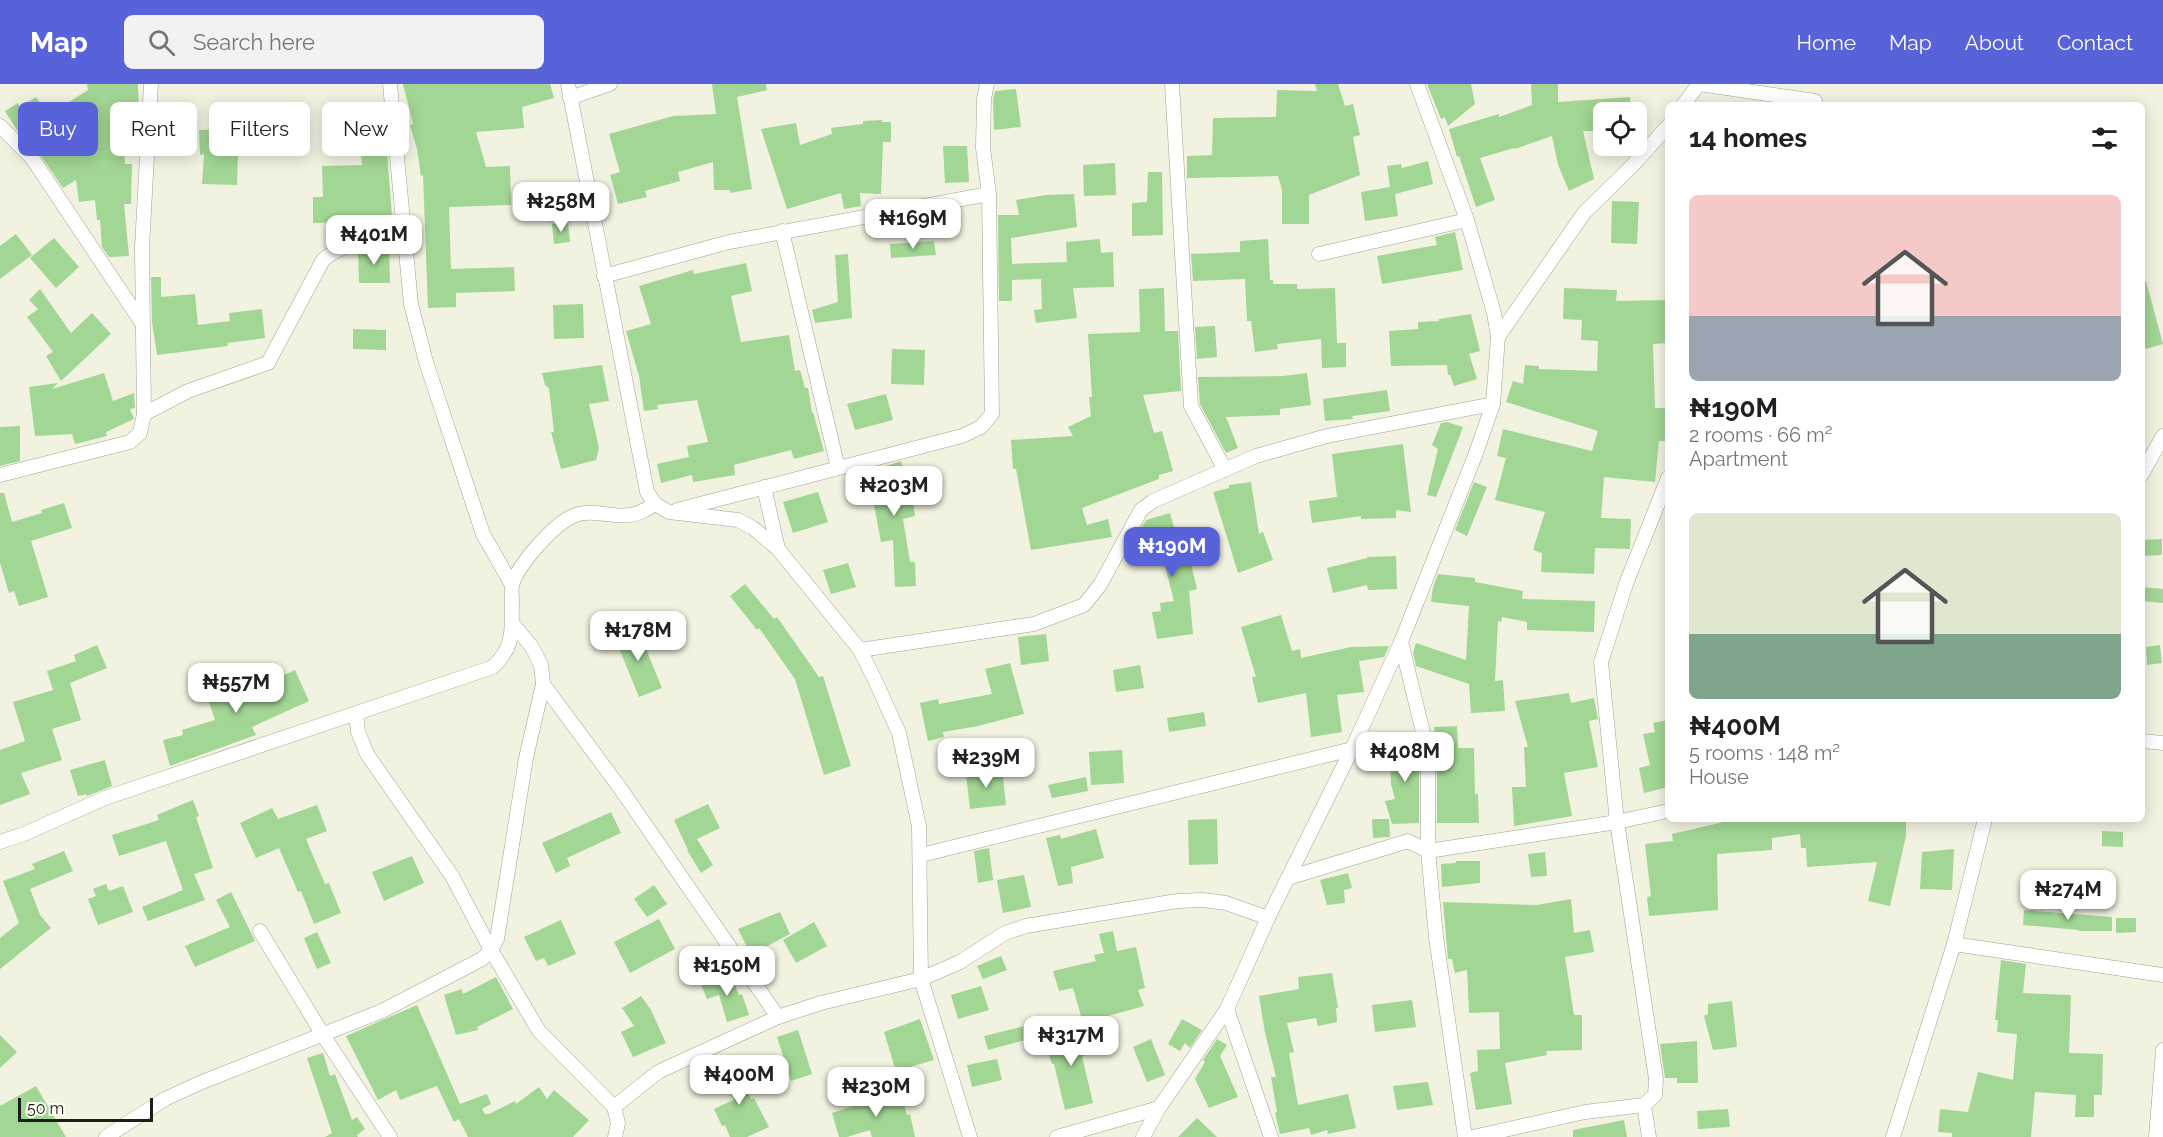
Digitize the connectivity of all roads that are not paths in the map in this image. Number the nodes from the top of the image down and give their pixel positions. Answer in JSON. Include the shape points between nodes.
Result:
{"nodes":[{"id":1,"x":151,"y":84,"type":"edge"},
{"id":2,"x":390,"y":84,"type":"edge"},
{"id":3,"x":610,"y":84,"type":"edge"},
{"id":4,"x":987,"y":84,"type":"edge"},
{"id":5,"x":1172,"y":84,"type":"edge"},
{"id":6,"x":1417,"y":84,"type":"edge"},
{"id":7,"x":1699,"y":84,"type":"edge"},
{"id":8,"x":569,"y":91,"type":"edge"},
{"id":9,"x":1815,"y":101,"type":"dead end"},
{"id":10,"x":1685,"y":102,"type":"edge"},
{"id":11,"x":0,"y":126,"type":"edge"},
{"id":12,"x":1665,"y":129,"type":"edge"},
{"id":13,"x":989,"y":194,"type":"junction"},
{"id":14,"x":1467,"y":220,"type":"junction"},
{"id":15,"x":782,"y":231,"type":"junction"},
{"id":16,"x":404,"y":235,"type":"junction"},
{"id":17,"x":1319,"y":254,"type":"dead end"},
{"id":18,"x":604,"y":276,"type":"junction"},
{"id":19,"x":143,"y":323,"type":"junction"},
{"id":20,"x":1498,"y":337,"type":"junction"},
{"id":21,"x":1493,"y":404,"type":"junction"},
{"id":22,"x":144,"y":414,"type":"junction"},
{"id":23,"x":2163,"y":436,"type":"edge"},
{"id":24,"x":838,"y":468,"type":"junction"},
{"id":25,"x":2145,"y":469,"type":"edge"},
{"id":26,"x":1225,"y":470,"type":"junction"},
{"id":27,"x":0,"y":475,"type":"edge"},
{"id":28,"x":1665,"y":486,"type":"edge"},
{"id":29,"x":764,"y":487,"type":"junction"},
{"id":30,"x":655,"y":504,"type":"junction"},
{"id":31,"x":669,"y":512,"type":"junction"},
{"id":32,"x":778,"y":549,"type":"junction"},
{"id":33,"x":512,"y":585,"type":"junction"},
{"id":34,"x":512,"y":623,"type":"junction"},
{"id":35,"x":1401,"y":642,"type":"junction"},
{"id":36,"x":860,"y":650,"type":"junction"},
{"id":37,"x":543,"y":684,"type":"junction"},
{"id":38,"x":356,"y":714,"type":"junction"},
{"id":39,"x":2145,"y":741,"type":"edge"},
{"id":40,"x":2163,"y":742,"type":"edge"},
{"id":41,"x":1352,"y":749,"type":"junction"},
{"id":42,"x":1665,"y":812,"type":"edge"},
{"id":43,"x":1617,"y":822,"type":"junction"},
{"id":44,"x":1984,"y":822,"type":"edge"},
{"id":45,"x":0,"y":842,"type":"edge"},
{"id":46,"x":1428,"y":851,"type":"junction"},
{"id":47,"x":921,"y":855,"type":"junction"},
{"id":48,"x":1288,"y":878,"type":"junction"},
{"id":49,"x":1268,"y":918,"type":"junction"},
{"id":50,"x":260,"y":932,"type":"dead end"},
{"id":51,"x":1954,"y":944,"type":"junction"},
{"id":52,"x":491,"y":950,"type":"junction"},
{"id":53,"x":2163,"y":975,"type":"edge"},
{"id":54,"x":921,"y":979,"type":"junction"},
{"id":55,"x":1227,"y":1009,"type":"junction"},
{"id":56,"x":778,"y":1017,"type":"junction"},
{"id":57,"x":323,"y":1035,"type":"junction"},
{"id":58,"x":2163,"y":1050,"type":"edge"},
{"id":59,"x":1644,"y":1105,"type":"junction"},
{"id":60,"x":614,"y":1107,"type":"junction"},
{"id":61,"x":1159,"y":1108,"type":"junction"},
{"id":62,"x":106,"y":1137,"type":"edge"},
{"id":63,"x":390,"y":1137,"type":"edge"},
{"id":64,"x":615,"y":1137,"type":"edge"},
{"id":65,"x":970,"y":1137,"type":"edge"},
{"id":66,"x":1057,"y":1137,"type":"edge"},
{"id":67,"x":1143,"y":1137,"type":"edge"},
{"id":68,"x":1271,"y":1137,"type":"edge"},
{"id":69,"x":1465,"y":1137,"type":"edge"},
{"id":70,"x":1473,"y":1137,"type":"edge"},
{"id":71,"x":1649,"y":1137,"type":"edge"},
{"id":72,"x":1893,"y":1137,"type":"edge"},
{"id":73,"x":2156,"y":1137,"type":"edge"}],
"edges":[{"from":1,"to":19,"type":"street","via":[[142,247]]},
{"from":2,"to":16,"type":"street"},
{"from":3,"to":8,"type":"street"},
{"from":4,"to":13,"type":"street","via":[[983,148]]},
{"from":5,"to":26,"type":"street","via":[[1191,406]]},
{"from":6,"to":14,"type":"street"},
{"from":7,"to":9,"type":"street"},
{"from":7,"to":10,"type":"street"},
{"from":8,"to":18,"type":"street"},
{"from":11,"to":19,"type":"street","via":[[32,158]]},
{"from":12,"to":20,"type":"street","via":[[1584,213]]},
{"from":13,"to":15,"type":"street"},
{"from":13,"to":24,"type":"street","via":[[992,414],[981,427],[962,436]]},
{"from":14,"to":17,"type":"street"},
{"from":14,"to":20,"type":"street"},
{"from":15,"to":18,"type":"street"},
{"from":15,"to":24,"type":"street"},
{"from":16,"to":22,"type":"street","via":[[354,244],[333,251],[323,260],[268,363],[188,391]]},
{"from":16,"to":33,"type":"street","via":[[411,304],[426,362],[483,534]]},
{"from":18,"to":30,"type":"street","via":[[647,492]]},
{"from":19,"to":22,"type":"street"},
{"from":20,"to":21,"type":"street"},
{"from":21,"to":26,"type":"street","via":[[1327,436],[1256,456]]},
{"from":21,"to":35,"type":"street"},
{"from":22,"to":27,"type":"street","via":[[140,433],[130,442]]},
{"from":23,"to":25,"type":"street"},
{"from":24,"to":29,"type":"street"},
{"from":26,"to":36,"type":"street","via":[[1141,510],[1100,585],[1084,605],[1034,624]]},
{"from":28,"to":43,"type":"street","via":[[1626,584],[1601,662]]},
{"from":29,"to":31,"type":"street"},
{"from":29,"to":32,"type":"street"},
{"from":30,"to":31,"type":"street"},
{"from":30,"to":33,"type":"street","via":[[629,516],[588,512],[571,517],[541,541]]},
{"from":31,"to":32,"type":"street","via":[[738,520]]},
{"from":32,"to":36,"type":"street"},
{"from":33,"to":34,"type":"street"},
{"from":34,"to":37,"type":"street","via":[[532,648],[541,666]]},
{"from":34,"to":38,"type":"street","via":[[505,656],[493,667]]},
{"from":35,"to":41,"type":"street"},
{"from":35,"to":46,"type":"street","via":[[1428,753]]},
{"from":36,"to":47,"type":"street","via":[[899,733],[919,826]]},
{"from":37,"to":52,"type":"street","via":[[526,758],[497,939]]},
{"from":37,"to":56,"type":"street"},
{"from":38,"to":45,"type":"street","via":[[105,798]]},
{"from":38,"to":52,"type":"street","via":[[367,754],[452,876]]},
{"from":39,"to":40,"type":"street"},
{"from":41,"to":47,"type":"street"},
{"from":41,"to":48,"type":"street"},
{"from":42,"to":43,"type":"street"},
{"from":43,"to":46,"type":"street"},
{"from":43,"to":59,"type":"street","via":[[1656,1079],[1654,1095]]},
{"from":44,"to":51,"type":"street"},
{"from":46,"to":48,"type":"street","via":[[1408,842]]},
{"from":46,"to":69,"type":"street","via":[[1436,937]]},
{"from":47,"to":54,"type":"street"},
{"from":48,"to":49,"type":"street"},
{"from":49,"to":54,"type":"street","via":[[1226,903],[1203,900],[1026,926],[1005,933],[960,962]]},
{"from":49,"to":55,"type":"street"},
{"from":50,"to":57,"type":"street"},
{"from":51,"to":53,"type":"street"},
{"from":51,"to":72,"type":"street"},
{"from":52,"to":57,"type":"street","via":[[482,959],[382,1011]]},
{"from":52,"to":60,"type":"street","via":[[539,1031]]},
{"from":54,"to":56,"type":"street"},
{"from":54,"to":65,"type":"street"},
{"from":55,"to":61,"type":"street"},
{"from":55,"to":68,"type":"street"},
{"from":56,"to":60,"type":"street","via":[[658,1072]]},
{"from":57,"to":62,"type":"street","via":[[174,1095]]},
{"from":57,"to":63,"type":"street"},
{"from":58,"to":73,"type":"street"},
{"from":59,"to":70,"type":"street","via":[[1584,1112]]},
{"from":59,"to":71,"type":"street"},
{"from":60,"to":64,"type":"street","via":[[618,1123]]},
{"from":61,"to":66,"type":"street"},
{"from":61,"to":67,"type":"street"}]}
